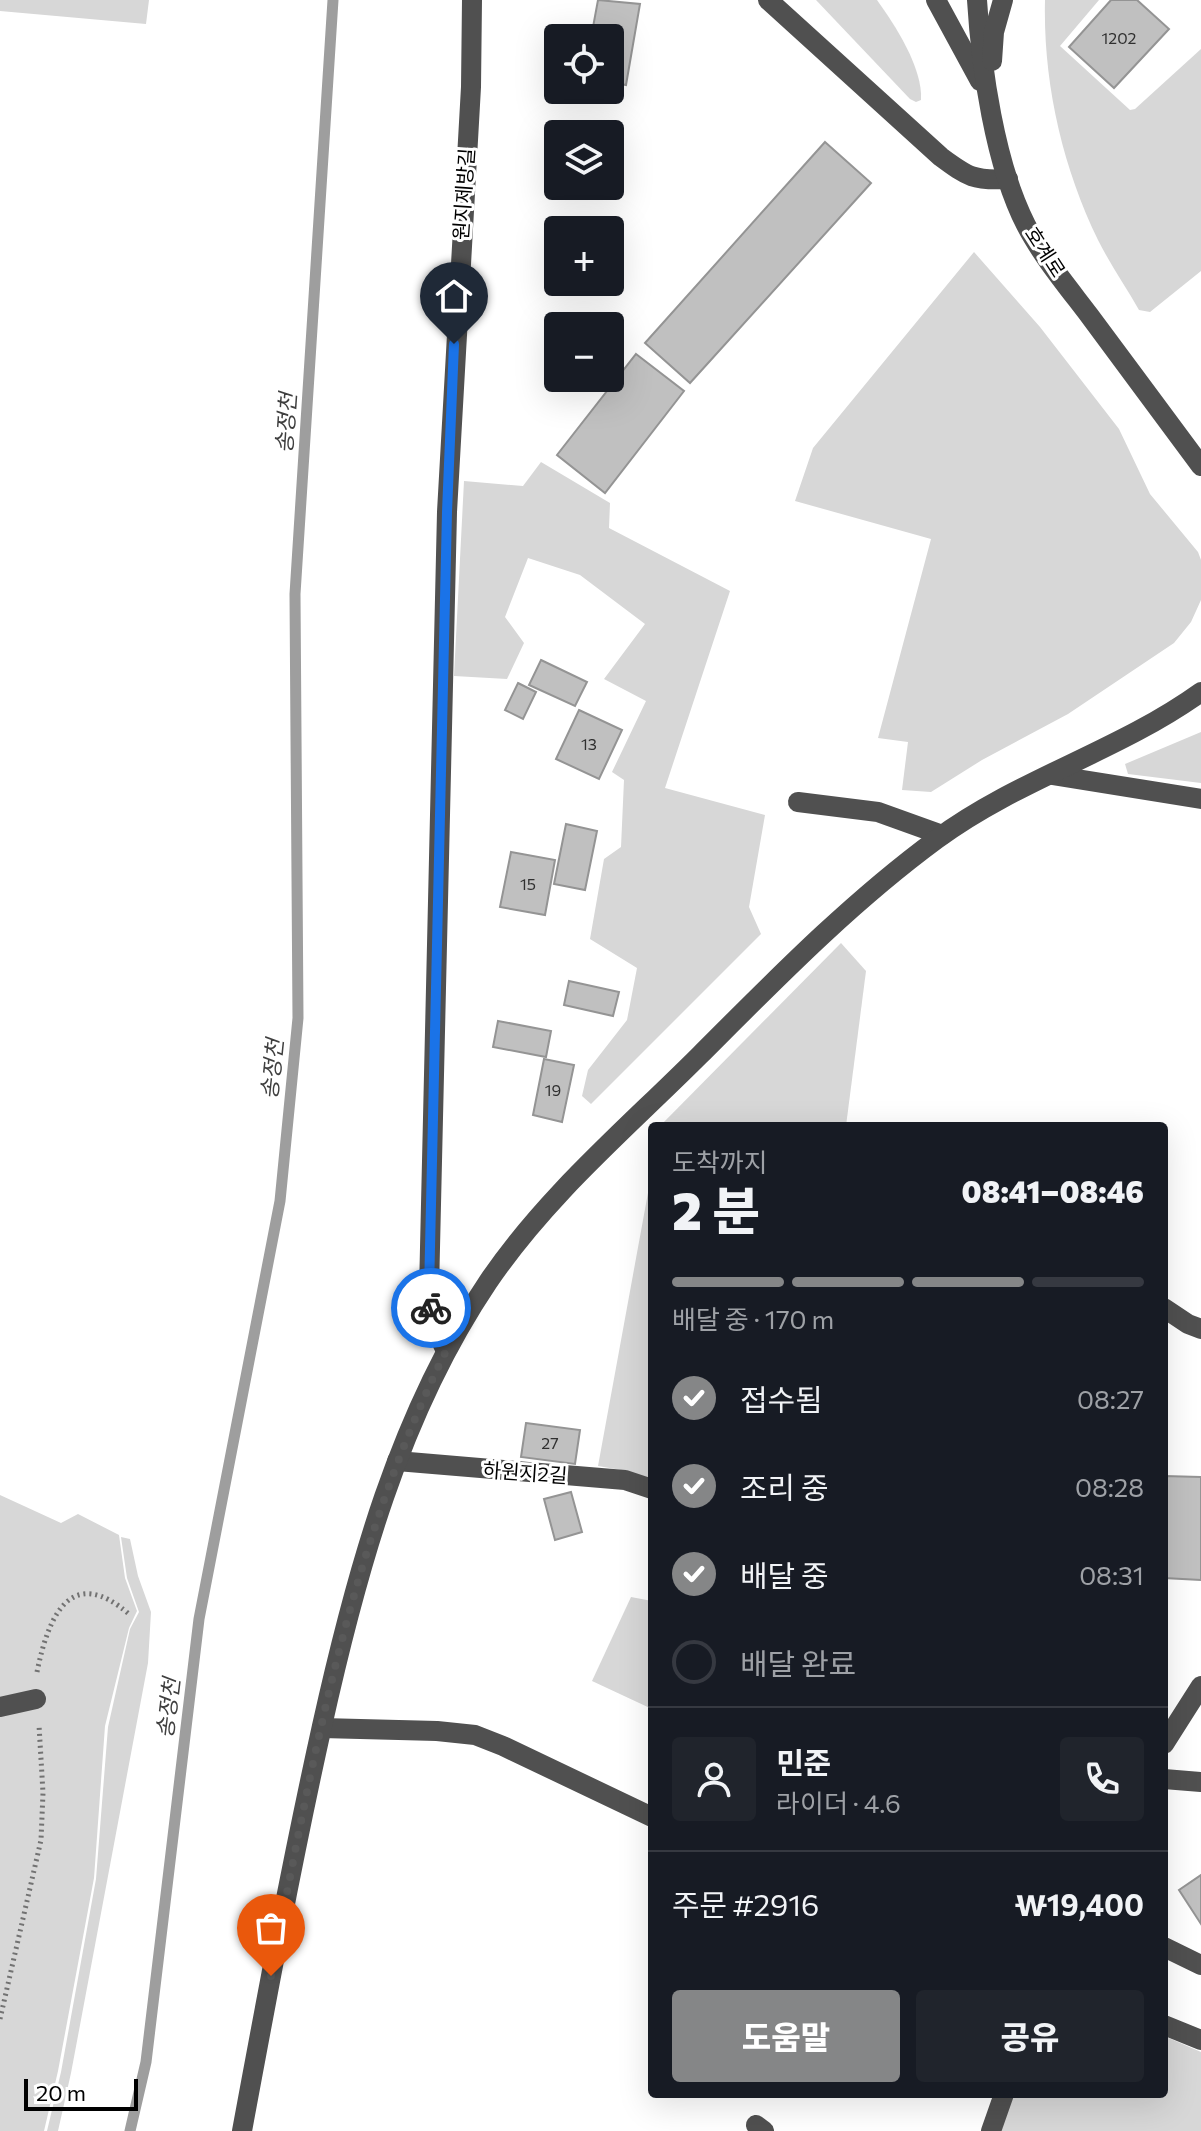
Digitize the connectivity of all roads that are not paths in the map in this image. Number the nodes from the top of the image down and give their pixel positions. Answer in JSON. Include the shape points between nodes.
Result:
{"nodes":[{"id":1,"x":472,"y":0,"type":"edge"},
{"id":2,"x":768,"y":0,"type":"edge"},
{"id":3,"x":936,"y":0,"type":"edge"},
{"id":4,"x":977,"y":0,"type":"edge"},
{"id":5,"x":1003,"y":0,"type":"edge"},
{"id":6,"x":991,"y":101,"type":"junction"},
{"id":7,"x":1008,"y":179,"type":"junction"},
{"id":8,"x":1201,"y":466,"type":"edge"},
{"id":9,"x":1201,"y":684,"type":"edge"},
{"id":10,"x":1196,"y":698,"type":"edge"},
{"id":11,"x":1052,"y":775,"type":"junction"},
{"id":12,"x":1201,"y":799,"type":"edge"},
{"id":13,"x":798,"y":802,"type":"dead end"},
{"id":14,"x":942,"y":835,"type":"junction"},
{"id":15,"x":1168,"y":1311,"type":"edge"},
{"id":16,"x":1201,"y":1329,"type":"edge"},
{"id":17,"x":446,"y":1351,"type":"junction"},
{"id":18,"x":397,"y":1461,"type":"junction"},
{"id":19,"x":648,"y":1488,"type":"edge"},
{"id":20,"x":1201,"y":1686,"type":"edge"},
{"id":21,"x":36,"y":1699,"type":"road end"},
{"id":22,"x":0,"y":1707,"type":"edge"},
{"id":23,"x":322,"y":1728,"type":"junction"},
{"id":24,"x":1168,"y":1738,"type":"edge"},
{"id":25,"x":1168,"y":1779,"type":"edge"},
{"id":26,"x":1201,"y":1782,"type":"edge"},
{"id":27,"x":648,"y":1815,"type":"edge"},
{"id":28,"x":1168,"y":1949,"type":"edge"},
{"id":29,"x":1201,"y":1965,"type":"edge"},
{"id":30,"x":1168,"y":2027,"type":"edge"},
{"id":31,"x":1201,"y":2040,"type":"edge"},
{"id":32,"x":1003,"y":2098,"type":"edge"},
{"id":33,"x":242,"y":2131,"type":"edge"},
{"id":34,"x":991,"y":2131,"type":"edge"}],
"edges":[{"from":1,"to":17,"type":"street","name":"원지제방길","via":[[447,512],[429,1291],[433,1324]]},
{"from":2,"to":7,"type":"street","via":[[941,157],[982,181]]},
{"from":3,"to":6,"type":"street"},
{"from":4,"to":6,"type":"street","name":"호계로"},
{"from":5,"to":6,"type":"street","via":[[994,32]]},
{"from":6,"to":7,"type":"street","name":"호계로"},
{"from":7,"to":8,"type":"street","name":"호계로","via":[[1026,226]]},
{"from":9,"to":10,"type":"street"},
{"from":10,"to":11,"type":"street"},
{"from":11,"to":12,"type":"street"},
{"from":11,"to":14,"type":"street"},
{"from":13,"to":14,"type":"street","via":[[878,812]]},
{"from":14,"to":17,"type":"street","via":[[828,928],[546,1206],[489,1281]]},
{"from":15,"to":16,"type":"street"},
{"from":17,"to":18,"type":"street"},
{"from":18,"to":19,"type":"street","name":"하원지2길","via":[[625,1480]]},
{"from":18,"to":23,"type":"street","via":[[343,1632]]},
{"from":20,"to":24,"type":"street"},
{"from":21,"to":22,"type":"street"},
{"from":23,"to":27,"type":"street","via":[[475,1735]]},
{"from":23,"to":33,"type":"street"},
{"from":25,"to":26,"type":"street"},
{"from":28,"to":29,"type":"street"},
{"from":30,"to":31,"type":"street"},
{"from":32,"to":34,"type":"street"}]}
